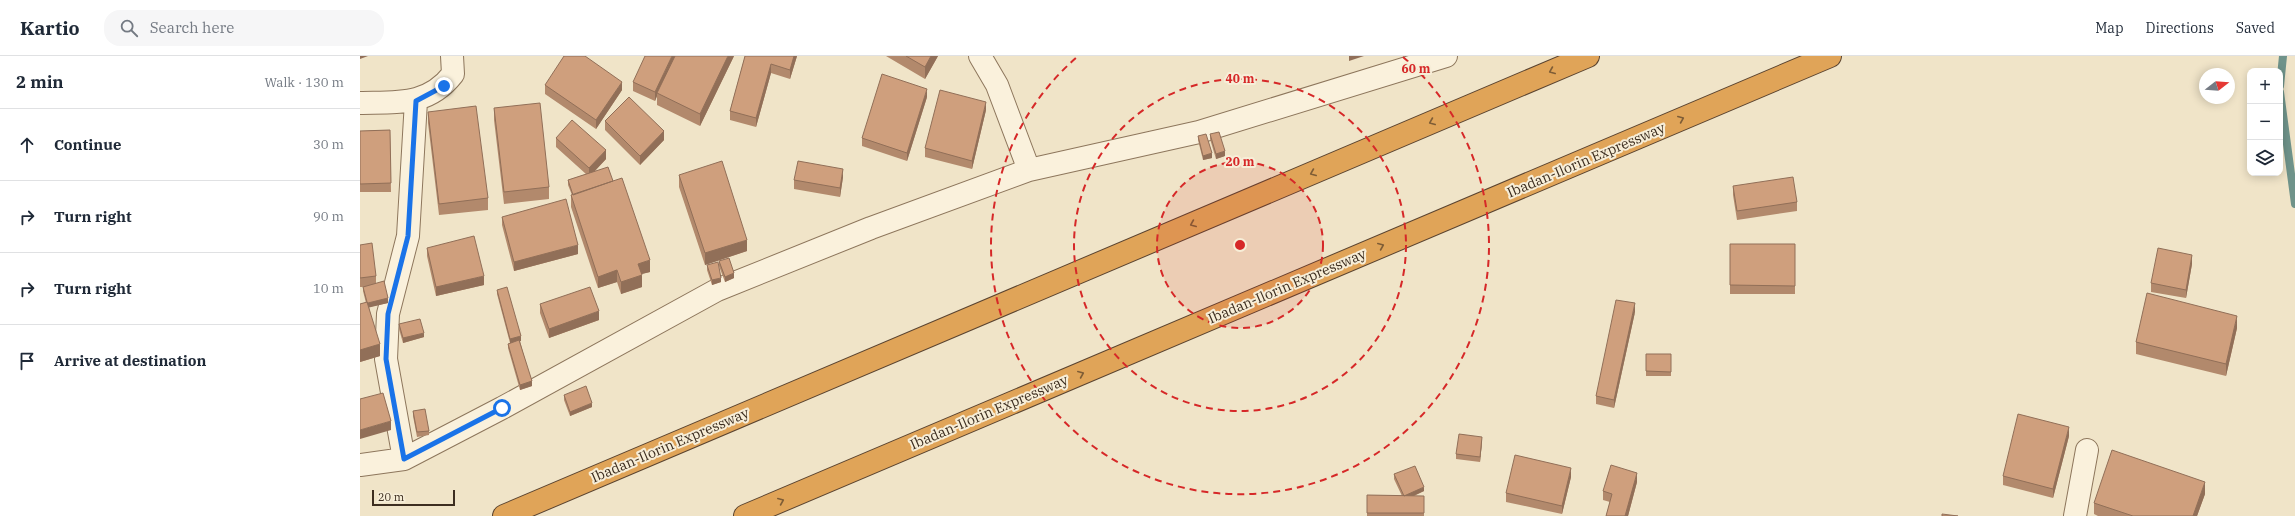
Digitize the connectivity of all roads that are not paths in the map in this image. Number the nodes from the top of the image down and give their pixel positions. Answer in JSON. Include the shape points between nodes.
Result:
{"nodes":[{"id":1,"x":452,"y":56,"type":"edge"},
{"id":2,"x":980,"y":56,"type":"edge"},
{"id":3,"x":1446,"y":56,"type":"edge"},
{"id":4,"x":1588,"y":56,"type":"edge"},
{"id":5,"x":1830,"y":56,"type":"edge"},
{"id":6,"x":416,"y":101,"type":"junction"},
{"id":7,"x":360,"y":103,"type":"edge"},
{"id":8,"x":1029,"y":170,"type":"junction"},
{"id":9,"x":2087,"y":450,"type":"dead end"},
{"id":10,"x":404,"y":459,"type":"junction"},
{"id":11,"x":360,"y":465,"type":"edge"},
{"id":12,"x":504,"y":516,"type":"edge"},
{"id":13,"x":745,"y":516,"type":"edge"},
{"id":14,"x":2075,"y":516,"type":"edge"}],
"edges":[{"from":1,"to":6,"type":"street","via":[[453,74],[444,86]]},
{"from":2,"to":8,"type":"street","via":[[997,85]]},
{"from":3,"to":8,"type":"street","via":[[1199,132]]},
{"from":4,"to":12,"type":"highway","name":"Ibadan-Ilorin Expressway","one_way":true},
{"from":13,"to":5,"type":"highway","name":"Ibadan-Ilorin Expressway","one_way":true},
{"from":6,"to":7,"type":"street"},
{"from":6,"to":10,"type":"street","via":[[408,236],[388,314],[386,359]]},
{"from":8,"to":10,"type":"street","via":[[871,228],[718,290]]},
{"from":9,"to":14,"type":"street"},
{"from":10,"to":11,"type":"street"}]}
